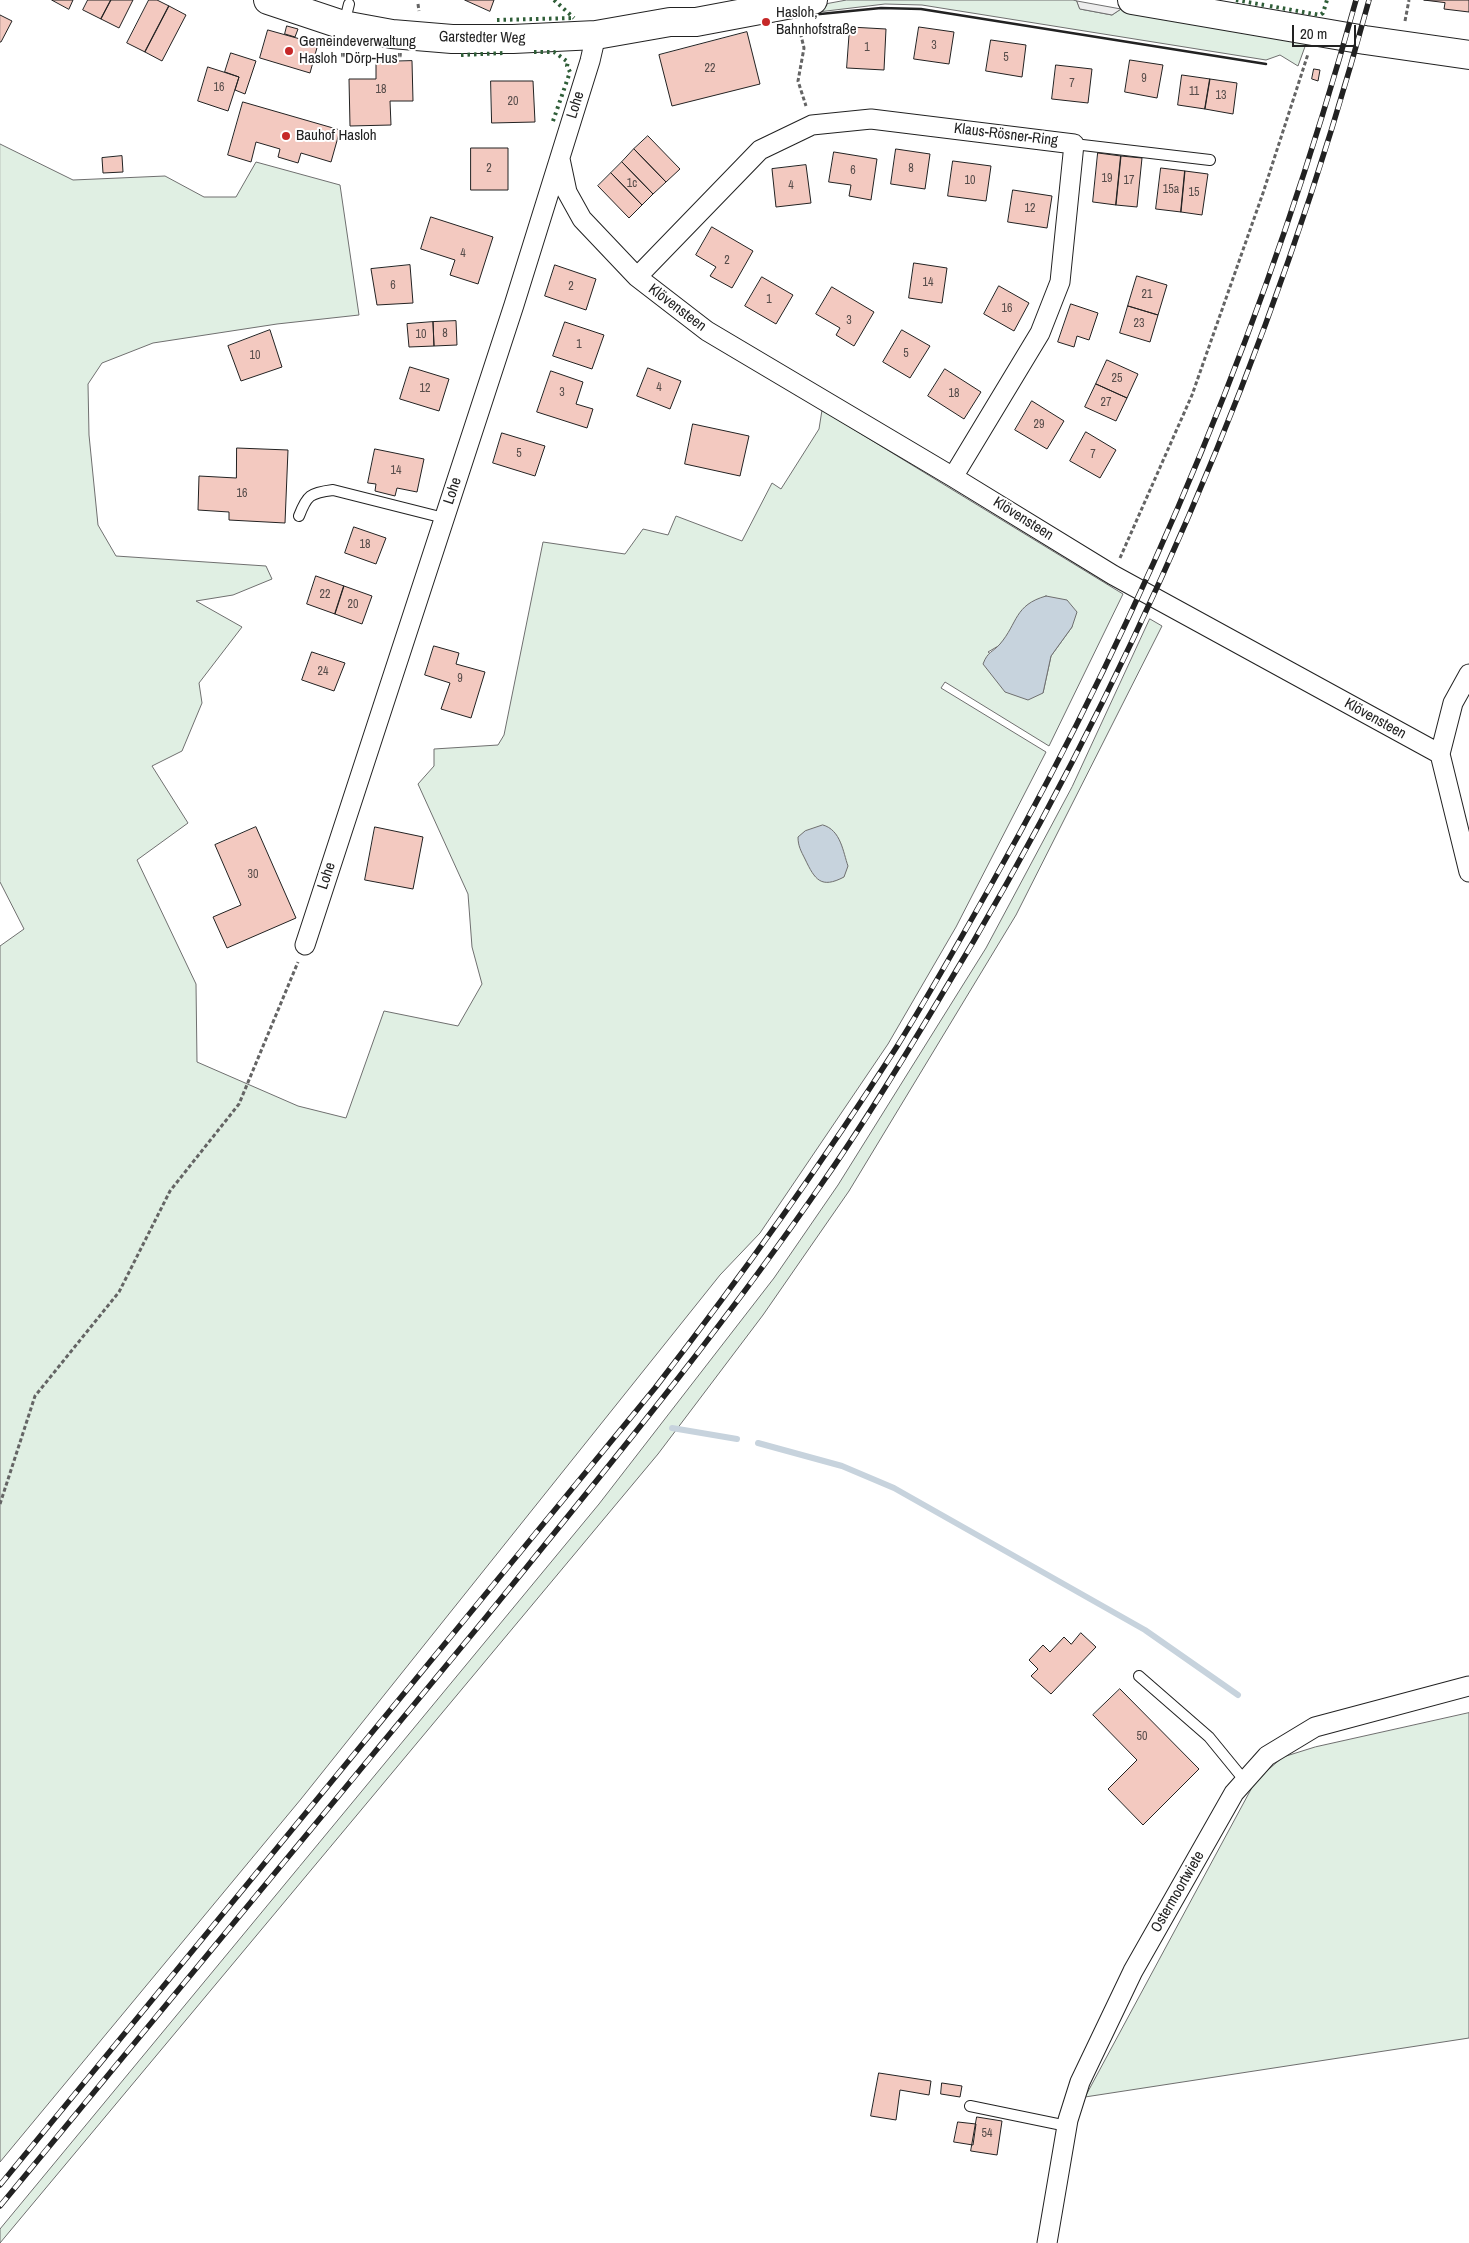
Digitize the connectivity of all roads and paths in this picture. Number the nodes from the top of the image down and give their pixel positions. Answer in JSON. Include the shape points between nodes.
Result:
{"nodes":[{"id":1,"x":268,"y":0,"type":"edge"},
{"id":2,"x":723,"y":0,"type":"edge"},
{"id":3,"x":1132,"y":0,"type":"edge"},
{"id":4,"x":803,"y":2,"type":"edge"},
{"id":5,"x":418,"y":4,"type":"dead end"},
{"id":6,"x":419,"y":13,"type":"dead end"},
{"id":7,"x":670,"y":22,"type":"junction"},
{"id":8,"x":1316,"y":32,"type":"junction"},
{"id":9,"x":596,"y":35,"type":"junction"},
{"id":10,"x":1469,"y":55,"type":"edge"},
{"id":11,"x":812,"y":125,"type":"junction"},
{"id":12,"x":1074,"y":144,"type":"junction"},
{"id":13,"x":560,"y":159,"type":"junction"},
{"id":14,"x":1210,"y":160,"type":"dead end"},
{"id":15,"x":637,"y":277,"type":"junction"},
{"id":16,"x":953,"y":476,"type":"junction"},
{"id":17,"x":299,"y":516,"type":"dead end"},
{"id":18,"x":444,"y":518,"type":"junction"},
{"id":19,"x":1113,"y":575,"type":"junction"},
{"id":20,"x":1469,"y":674,"type":"edge"},
{"id":21,"x":1440,"y":754,"type":"junction"},
{"id":22,"x":1469,"y":872,"type":"edge"},
{"id":23,"x":305,"y":945,"type":"joint"},
{"id":24,"x":0,"y":1504,"type":"edge"},
{"id":25,"x":1139,"y":1676,"type":"dead end"},
{"id":26,"x":1469,"y":1686,"type":"edge"},
{"id":27,"x":1245,"y":1781,"type":"junction"},
{"id":28,"x":970,"y":2106,"type":"dead end"},
{"id":29,"x":1067,"y":2126,"type":"junction"},
{"id":30,"x":1046,"y":2243,"type":"edge"}],
"edges":[{"from":1,"to":9,"type":"main road","name":"Garstedter Weg","via":[[346,15],[392,34],[513,40]]},
{"from":2,"to":7,"type":"main road","name":"Garstedter Weg","via":[[691,10]]},
{"from":3,"to":8,"type":"main road"},
{"from":4,"to":7,"type":"main road","name":"Garstedter Weg","via":[[696,22]]},
{"from":4,"to":11,"type":"path","via":[[804,48],[798,81]]},
{"from":5,"to":6,"type":"path"},
{"from":7,"to":9,"type":"main road","name":"Garstedter Weg"},
{"from":8,"to":10,"type":"main road"},
{"from":8,"to":19,"type":"path","via":[[1192,395]]},
{"from":9,"to":13,"type":"street","name":"Lohe"},
{"from":11,"to":12,"type":"street","name":"Klaus-Rösner-Ring","via":[[871,119]]},
{"from":11,"to":15,"type":"street","name":"Klaus-Rösner-Ring","via":[[760,150]]},
{"from":12,"to":14,"type":"lane"},
{"from":12,"to":16,"type":"street","name":"Klaus-Rösner-Ring","via":[[1060,282],[1040,332]]},
{"from":13,"to":15,"type":"street","name":"Klövensteen","via":[[567,192],[582,219]]},
{"from":13,"to":18,"type":"street","name":"Lohe"},
{"from":15,"to":16,"type":"street","name":"Klövensteen","via":[[707,331]]},
{"from":16,"to":19,"type":"street","name":"Klövensteen"},
{"from":17,"to":18,"type":"lane","via":[[306,499],[316,492],[333,490]]},
{"from":18,"to":23,"type":"street","name":"Lohe"},
{"from":19,"to":21,"type":"street","name":"Klövensteen"},
{"from":20,"to":21,"type":"street","via":[[1454,703]]},
{"from":21,"to":22,"type":"street"},
{"from":23,"to":24,"type":"path","via":[[239,1104],[170,1190],[119,1292],[35,1396]]},
{"from":25,"to":27,"type":"lane","via":[[1209,1737]]},
{"from":26,"to":27,"type":"street","name":"Ostermoortwiete","via":[[1315,1727],[1267,1756]]},
{"from":27,"to":29,"type":"street","name":"Ostermoortwiete","via":[[1234,1793],[1133,1971],[1080,2082]]},
{"from":28,"to":29,"type":"lane"},
{"from":29,"to":30,"type":"street","name":"Ostermoortwiete"}]}
